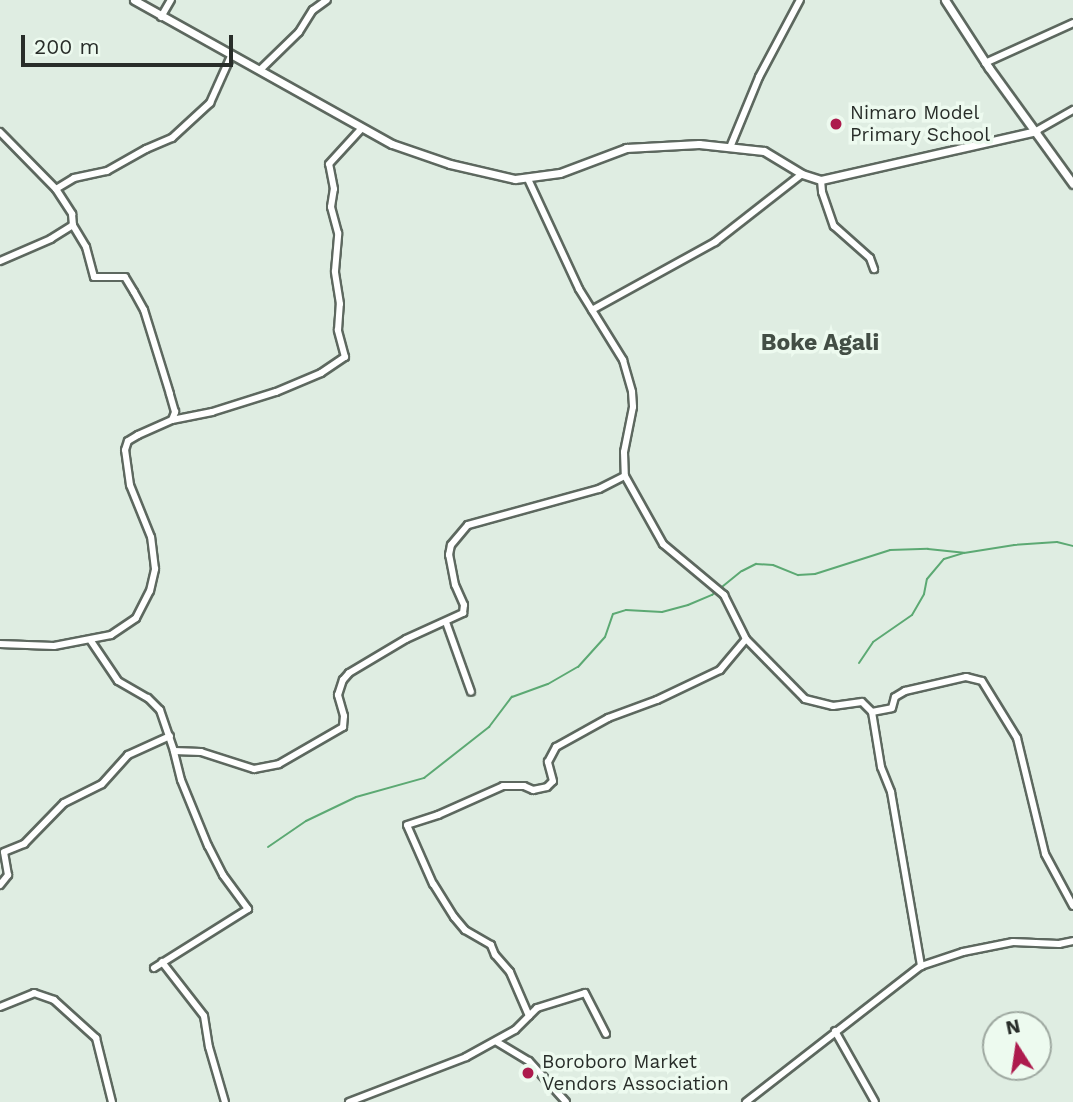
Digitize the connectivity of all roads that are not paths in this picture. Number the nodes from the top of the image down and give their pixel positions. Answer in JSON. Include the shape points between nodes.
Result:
{"nodes":[{"id":1,"x":134,"y":0,"type":"edge"},
{"id":2,"x":171,"y":0,"type":"edge"},
{"id":3,"x":327,"y":0,"type":"edge"},
{"id":4,"x":800,"y":0,"type":"edge"},
{"id":5,"x":945,"y":0,"type":"edge"},
{"id":6,"x":161,"y":17,"type":"junction"},
{"id":7,"x":1073,"y":23,"type":"edge"},
{"id":8,"x":231,"y":56,"type":"junction"},
{"id":9,"x":985,"y":63,"type":"junction"},
{"id":10,"x":260,"y":70,"type":"junction"},
{"id":11,"x":1073,"y":110,"type":"edge"},
{"id":12,"x":362,"y":128,"type":"junction"},
{"id":13,"x":1036,"y":131,"type":"junction"},
{"id":14,"x":0,"y":132,"type":"edge"},
{"id":15,"x":731,"y":145,"type":"junction"},
{"id":16,"x":802,"y":174,"type":"junction"},
{"id":17,"x":528,"y":179,"type":"junction"},
{"id":18,"x":821,"y":180,"type":"junction"},
{"id":19,"x":1073,"y":184,"type":"edge"},
{"id":20,"x":56,"y":189,"type":"junction"},
{"id":21,"x":73,"y":225,"type":"junction"},
{"id":22,"x":0,"y":261,"type":"edge"},
{"id":23,"x":874,"y":269,"type":"dead end"},
{"id":24,"x":592,"y":310,"type":"junction"},
{"id":25,"x":172,"y":421,"type":"junction"},
{"id":26,"x":625,"y":476,"type":"junction"},
{"id":27,"x":446,"y":622,"type":"junction"},
{"id":28,"x":746,"y":639,"type":"junction"},
{"id":29,"x":91,"y":641,"type":"junction"},
{"id":30,"x":0,"y":644,"type":"edge"},
{"id":31,"x":471,"y":692,"type":"dead end"},
{"id":32,"x":872,"y":712,"type":"junction"},
{"id":33,"x":170,"y":736,"type":"junction"},
{"id":34,"x":174,"y":751,"type":"junction"},
{"id":35,"x":0,"y":885,"type":"edge"},
{"id":36,"x":1073,"y":906,"type":"edge"},
{"id":37,"x":1073,"y":941,"type":"edge"},
{"id":38,"x":162,"y":962,"type":"junction"},
{"id":39,"x":921,"y":966,"type":"junction"},
{"id":40,"x":154,"y":968,"type":"dead end"},
{"id":41,"x":0,"y":1007,"type":"edge"},
{"id":42,"x":529,"y":1016,"type":"junction"},
{"id":43,"x":835,"y":1031,"type":"junction"},
{"id":44,"x":606,"y":1034,"type":"dead end"},
{"id":45,"x":497,"y":1042,"type":"junction"},
{"id":46,"x":112,"y":1102,"type":"edge"},
{"id":47,"x":225,"y":1102,"type":"edge"},
{"id":48,"x":349,"y":1102,"type":"edge"},
{"id":49,"x":566,"y":1102,"type":"edge"},
{"id":50,"x":746,"y":1102,"type":"edge"},
{"id":51,"x":875,"y":1102,"type":"edge"}],
"edges":[{"from":1,"to":6,"type":"street"},
{"from":2,"to":6,"type":"street"},
{"from":3,"to":10,"type":"street"},
{"from":4,"to":15,"type":"street","via":[[759,77]]},
{"from":5,"to":9,"type":"street"},
{"from":6,"to":8,"type":"street"},
{"from":7,"to":9,"type":"street"},
{"from":8,"to":10,"type":"street"},
{"from":8,"to":20,"type":"street","via":[[209,103],[172,138],[107,171],[74,178]]},
{"from":9,"to":13,"type":"street"},
{"from":10,"to":12,"type":"street"},
{"from":11,"to":13,"type":"street"},
{"from":12,"to":17,"type":"street","via":[[450,164]]},
{"from":12,"to":25,"type":"street","via":[[328,164],[338,233],[338,330],[345,357],[287,387]]},
{"from":13,"to":18,"type":"street"},
{"from":13,"to":19,"type":"street"},
{"from":14,"to":20,"type":"street"},
{"from":15,"to":16,"type":"street","via":[[764,150]]},
{"from":15,"to":17,"type":"street","via":[[626,148],[560,173]]},
{"from":16,"to":18,"type":"street"},
{"from":16,"to":24,"type":"street","via":[[715,242]]},
{"from":17,"to":24,"type":"street"},
{"from":18,"to":23,"type":"street","via":[[834,226],[870,258]]},
{"from":20,"to":21,"type":"street","via":[[72,214]]},
{"from":21,"to":22,"type":"street"},
{"from":21,"to":25,"type":"street","via":[[86,247],[94,277],[125,277],[144,310],[175,412]]},
{"from":24,"to":26,"type":"street","via":[[618,347],[632,392]]},
{"from":25,"to":29,"type":"street","via":[[128,441],[125,450],[130,485],[151,537],[155,569],[150,591],[136,618],[111,635]]},
{"from":26,"to":27,"type":"street","via":[[598,489],[468,525],[451,545],[449,555],[463,613]]},
{"from":26,"to":28,"type":"street","via":[[663,544],[724,596]]},
{"from":27,"to":31,"type":"street"},
{"from":27,"to":34,"type":"street","via":[[406,639],[349,673],[338,695],[342,727],[292,758],[254,769],[201,752]]},
{"from":28,"to":32,"type":"street","via":[[805,699],[833,706],[862,702]]},
{"from":28,"to":42,"type":"street","via":[[720,670],[608,718],[556,747],[548,762],[553,781],[547,788],[503,786],[407,825],[448,908],[464,930],[491,945],[510,972]]},
{"from":29,"to":30,"type":"street","via":[[54,646]]},
{"from":29,"to":33,"type":"street","via":[[118,681],[154,702]]},
{"from":32,"to":36,"type":"street","via":[[892,708],[895,698],[905,691],[966,677],[982,681],[1017,738],[1041,844]]},
{"from":32,"to":39,"type":"street","via":[[881,767],[891,792]]},
{"from":33,"to":34,"type":"street"},
{"from":33,"to":35,"type":"street","via":[[128,755],[102,784],[64,803],[24,844],[4,852],[8,875]]},
{"from":34,"to":38,"type":"street","via":[[208,846],[248,909]]},
{"from":37,"to":39,"type":"street","via":[[1013,942]]},
{"from":38,"to":40,"type":"street"},
{"from":38,"to":47,"type":"street","via":[[204,1016]]},
{"from":39,"to":43,"type":"street"},
{"from":41,"to":46,"type":"street","via":[[34,993],[54,1000],[99,1044]]},
{"from":42,"to":44,"type":"street","via":[[542,1006],[587,994]]},
{"from":42,"to":45,"type":"street"},
{"from":43,"to":50,"type":"street"},
{"from":43,"to":51,"type":"street"},
{"from":45,"to":48,"type":"street"},
{"from":45,"to":49,"type":"street","via":[[529,1061]]}]}
